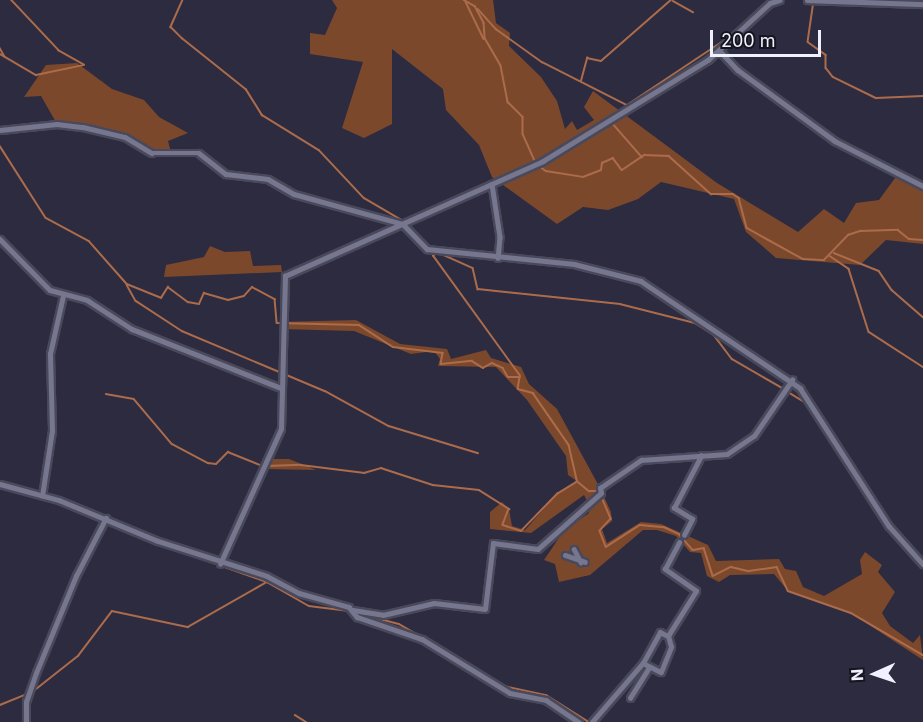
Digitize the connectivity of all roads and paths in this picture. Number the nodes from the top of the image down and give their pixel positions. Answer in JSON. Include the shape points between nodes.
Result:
{"nodes":[{"id":1,"x":780,"y":0,"type":"edge"},
{"id":2,"x":807,"y":0,"type":"edge"},
{"id":3,"x":769,"y":1,"type":"edge"},
{"id":4,"x":923,"y":4,"type":"edge"},
{"id":5,"x":720,"y":51,"type":"junction"},
{"id":6,"x":0,"y":130,"type":"edge"},
{"id":7,"x":492,"y":184,"type":"junction"},
{"id":8,"x":923,"y":186,"type":"edge"},
{"id":9,"x":403,"y":224,"type":"junction"},
{"id":10,"x":0,"y":239,"type":"edge"},
{"id":11,"x":498,"y":258,"type":"junction"},
{"id":12,"x":63,"y":296,"type":"junction"},
{"id":13,"x":792,"y":380,"type":"junction"},
{"id":14,"x":281,"y":388,"type":"junction"},
{"id":15,"x":700,"y":456,"type":"junction"},
{"id":16,"x":0,"y":484,"type":"edge"},
{"id":17,"x":42,"y":496,"type":"junction"},
{"id":18,"x":106,"y":518,"type":"junction"},
{"id":19,"x":684,"y":535,"type":"dead end"},
{"id":20,"x":679,"y":543,"type":"dead end"},
{"id":21,"x":574,"y":549,"type":"dead end"},
{"id":22,"x":566,"y":555,"type":"dead end"},
{"id":23,"x":220,"y":564,"type":"junction"},
{"id":24,"x":923,"y":564,"type":"edge"},
{"id":25,"x":353,"y":610,"type":"junction"},
{"id":26,"x":668,"y":636,"type":"junction"},
{"id":27,"x":643,"y":663,"type":"junction"},
{"id":28,"x":649,"y":667,"type":"junction"},
{"id":29,"x":630,"y":698,"type":"dead end"},
{"id":30,"x":26,"y":722,"type":"edge"},
{"id":31,"x":579,"y":722,"type":"edge"},
{"id":32,"x":592,"y":722,"type":"edge"}],
"edges":[{"from":1,"to":3,"type":"street"},
{"from":2,"to":4,"type":"street"},
{"from":3,"to":5,"type":"street"},
{"from":5,"to":7,"type":"street","via":[[543,161]]},
{"from":5,"to":8,"type":"street","via":[[738,70],[835,141]]},
{"from":6,"to":9,"type":"street","via":[[57,124],[83,127],[125,136],[152,153],[199,153],[226,174],[268,180],[294,194]]},
{"from":7,"to":9,"type":"street"},
{"from":7,"to":11,"type":"street","via":[[500,237]]},
{"from":9,"to":11,"type":"street","via":[[427,249]]},
{"from":9,"to":14,"type":"street","via":[[285,276]]},
{"from":10,"to":12,"type":"street","via":[[39,281]]},
{"from":11,"to":13,"type":"street","via":[[574,264],[641,281]]},
{"from":12,"to":14,"type":"street","via":[[87,300],[132,329]]},
{"from":12,"to":17,"type":"street","via":[[50,354],[52,431]]},
{"from":13,"to":15,"type":"street","via":[[754,436],[727,454]]},
{"from":13,"to":24,"type":"street","via":[[889,526]]},
{"from":14,"to":23,"type":"street","via":[[283,414],[271,459],[235,525]]},
{"from":15,"to":19,"type":"street","via":[[674,508],[692,519]]},
{"from":15,"to":25,"type":"street","via":[[638,461],[600,488],[601,493],[538,549],[493,543],[485,609],[434,603],[383,615]]},
{"from":16,"to":17,"type":"street"},
{"from":17,"to":18,"type":"street"},
{"from":18,"to":23,"type":"street"},
{"from":18,"to":30,"type":"street","via":[[76,576],[36,673],[26,702]]},
{"from":20,"to":26,"type":"street","via":[[665,569],[696,591]]},
{"from":21,"to":22,"type":"street","via":[[583,562]]},
{"from":23,"to":25,"type":"street"},
{"from":25,"to":31,"type":"street","via":[[357,617],[422,639],[468,671],[510,693],[546,700]]},
{"from":26,"to":27,"type":"street","via":[[660,632]]},
{"from":26,"to":28,"type":"street","via":[[671,648],[661,672]]},
{"from":27,"to":28,"type":"street"},
{"from":27,"to":32,"type":"street"},
{"from":28,"to":29,"type":"street"}]}
